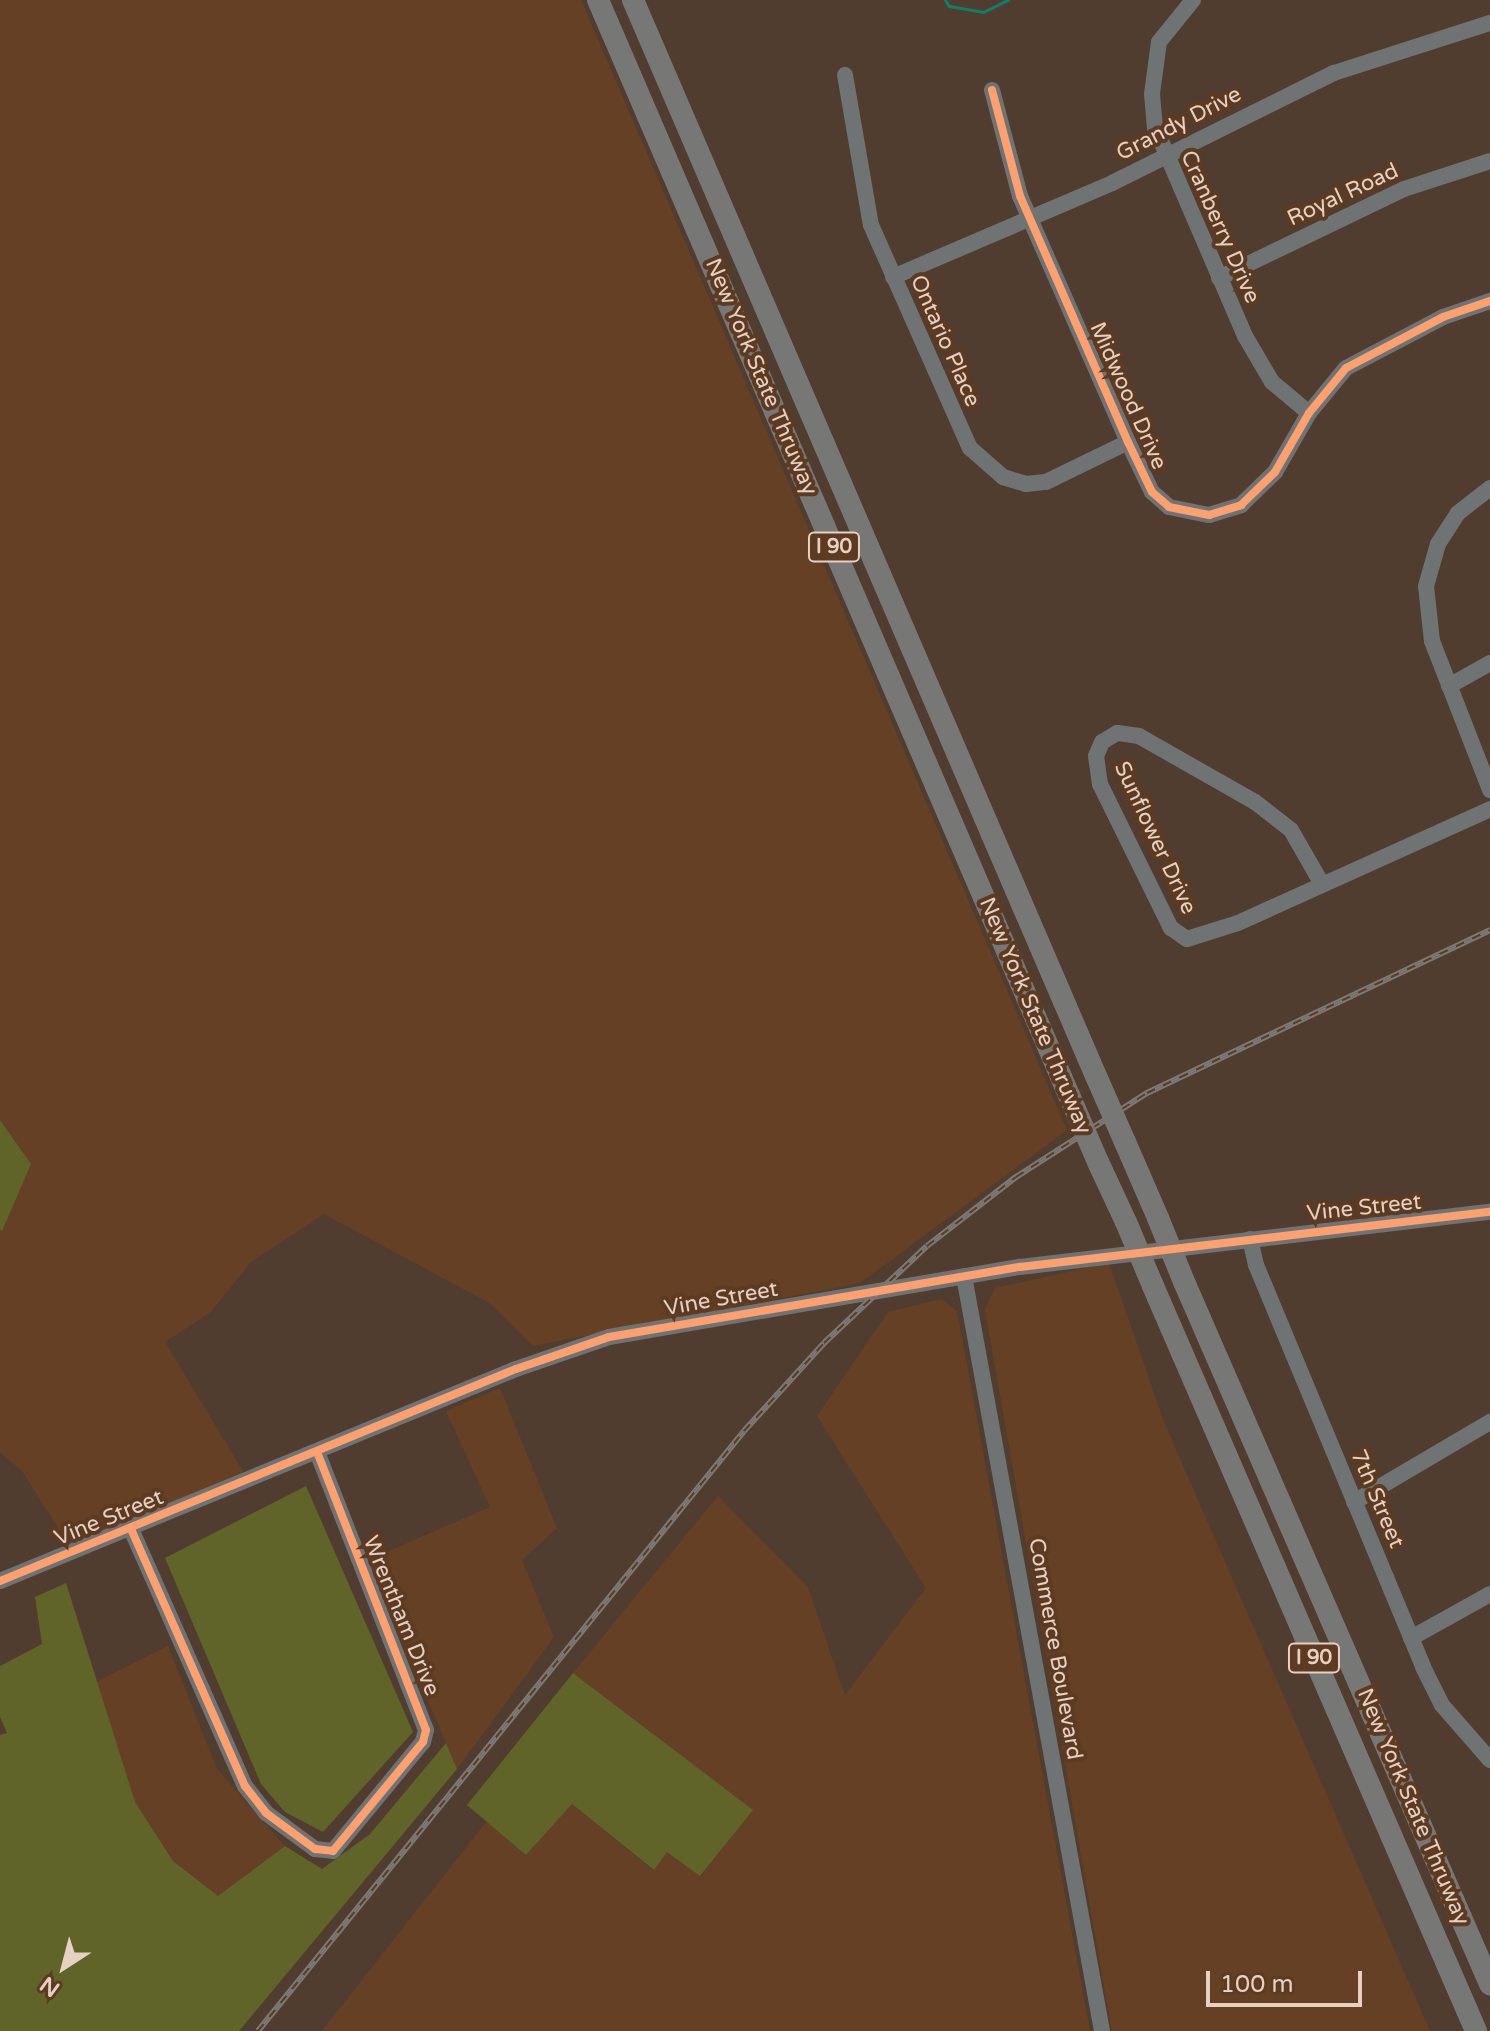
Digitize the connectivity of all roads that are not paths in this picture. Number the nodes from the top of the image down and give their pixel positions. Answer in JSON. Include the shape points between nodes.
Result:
{"nodes":[{"id":1,"x":598,"y":0,"type":"edge"},
{"id":2,"x":633,"y":0,"type":"edge"},
{"id":3,"x":1193,"y":0,"type":"edge"},
{"id":4,"x":1490,"y":23,"type":"edge"},
{"id":5,"x":845,"y":75,"type":"dead end"},
{"id":6,"x":992,"y":90,"type":"dead end"},
{"id":7,"x":1164,"y":157,"type":"junction"},
{"id":8,"x":1490,"y":161,"type":"edge"},
{"id":9,"x":1031,"y":218,"type":"junction"},
{"id":10,"x":893,"y":277,"type":"junction"},
{"id":11,"x":1219,"y":278,"type":"junction"},
{"id":12,"x":1490,"y":301,"type":"edge"},
{"id":13,"x":1309,"y":413,"type":"junction"},
{"id":14,"x":1128,"y":442,"type":"junction"},
{"id":15,"x":1490,"y":488,"type":"edge"},
{"id":16,"x":1490,"y":663,"type":"edge"},
{"id":17,"x":1449,"y":686,"type":"junction"},
{"id":18,"x":1490,"y":790,"type":"edge"},
{"id":19,"x":1490,"y":809,"type":"edge"},
{"id":20,"x":1322,"y":884,"type":"junction"},
{"id":21,"x":1490,"y":1212,"type":"edge"},
{"id":22,"x":1250,"y":1239,"type":"junction"},
{"id":23,"x":964,"y":1276,"type":"junction"},
{"id":24,"x":1490,"y":1422,"type":"edge"},
{"id":25,"x":317,"y":1452,"type":"junction"},
{"id":26,"x":1354,"y":1502,"type":"junction"},
{"id":27,"x":131,"y":1529,"type":"junction"},
{"id":28,"x":0,"y":1581,"type":"edge"},
{"id":29,"x":1490,"y":1594,"type":"edge"},
{"id":30,"x":1411,"y":1638,"type":"junction"},
{"id":31,"x":1490,"y":1760,"type":"edge"},
{"id":32,"x":1490,"y":1984,"type":"edge"},
{"id":33,"x":1102,"y":2031,"type":"edge"},
{"id":34,"x":1476,"y":2031,"type":"edge"}],
"edges":[{"from":1,"to":34,"type":"highway","name":"New York State Thruway","number":"I 90","bridge":true},
{"from":2,"to":32,"type":"highway","name":"New York State Thruway","number":"I 90","bridge":true},
{"from":3,"to":7,"type":"street","name":"Cranberry Drive","via":[[1170,22],[1154,62],[1155,127]]},
{"from":4,"to":7,"type":"street","name":"Grandy Drive","via":[[1334,73]]},
{"from":5,"to":10,"type":"street","name":"Ontario Place","via":[[858,176]]},
{"from":6,"to":9,"type":"street","name":"Midwood Drive","via":[[1006,158]]},
{"from":7,"to":9,"type":"street","name":"Grandy Drive"},
{"from":7,"to":11,"type":"street","name":"Cranberry Drive"},
{"from":8,"to":11,"type":"street","name":"Royal Road","via":[[1404,189]]},
{"from":9,"to":10,"type":"street","name":"Grandy Drive"},
{"from":9,"to":14,"type":"street","name":"Midwood Drive"},
{"from":10,"to":14,"type":"street","name":"Ontario Place","via":[[970,448],[1003,477],[1046,482]]},
{"from":11,"to":13,"type":"street","name":"Cranberry Drive","via":[[1272,382]]},
{"from":12,"to":13,"type":"street","name":"Midwood Drive","via":[[1370,352],[1328,385]]},
{"from":13,"to":14,"type":"street","name":"Midwood Drive","via":[[1275,472],[1255,495],[1233,509],[1209,515],[1169,507],[1158,498]]},
{"from":15,"to":17,"type":"street","via":[[1458,513],[1430,562],[1426,613]]},
{"from":16,"to":17,"type":"street"},
{"from":17,"to":18,"type":"street"},
{"from":19,"to":20,"type":"street","name":"Sunflower Drive"},
{"from":20,"to":20,"type":"street","name":"Sunflower Drive","via":[[1201,937],[1176,933],[1100,784],[1096,756],[1102,742],[1117,733],[1139,736],[1255,802],[1291,830]]},
{"from":21,"to":22,"type":"street","name":"Vine Street"},
{"from":22,"to":23,"type":"street","name":"Vine Street"},
{"from":22,"to":26,"type":"street","name":"7th Street"},
{"from":23,"to":25,"type":"street","name":"Vine Street","via":[[609,1337],[516,1369]]},
{"from":23,"to":33,"type":"street","name":"Commerce Boulevard"},
{"from":24,"to":26,"type":"street"},
{"from":25,"to":27,"type":"street","name":"Vine Street"},
{"from":25,"to":27,"type":"street","name":"Wrentham Drive","via":[[426,1730],[423,1742],[333,1851],[315,1849],[266,1813],[245,1786]]},
{"from":26,"to":30,"type":"street","name":"7th Street"},
{"from":27,"to":28,"type":"street","name":"Vine Street"},
{"from":29,"to":30,"type":"street"},
{"from":30,"to":31,"type":"street","name":"7th Street","via":[[1442,1705]]}]}
